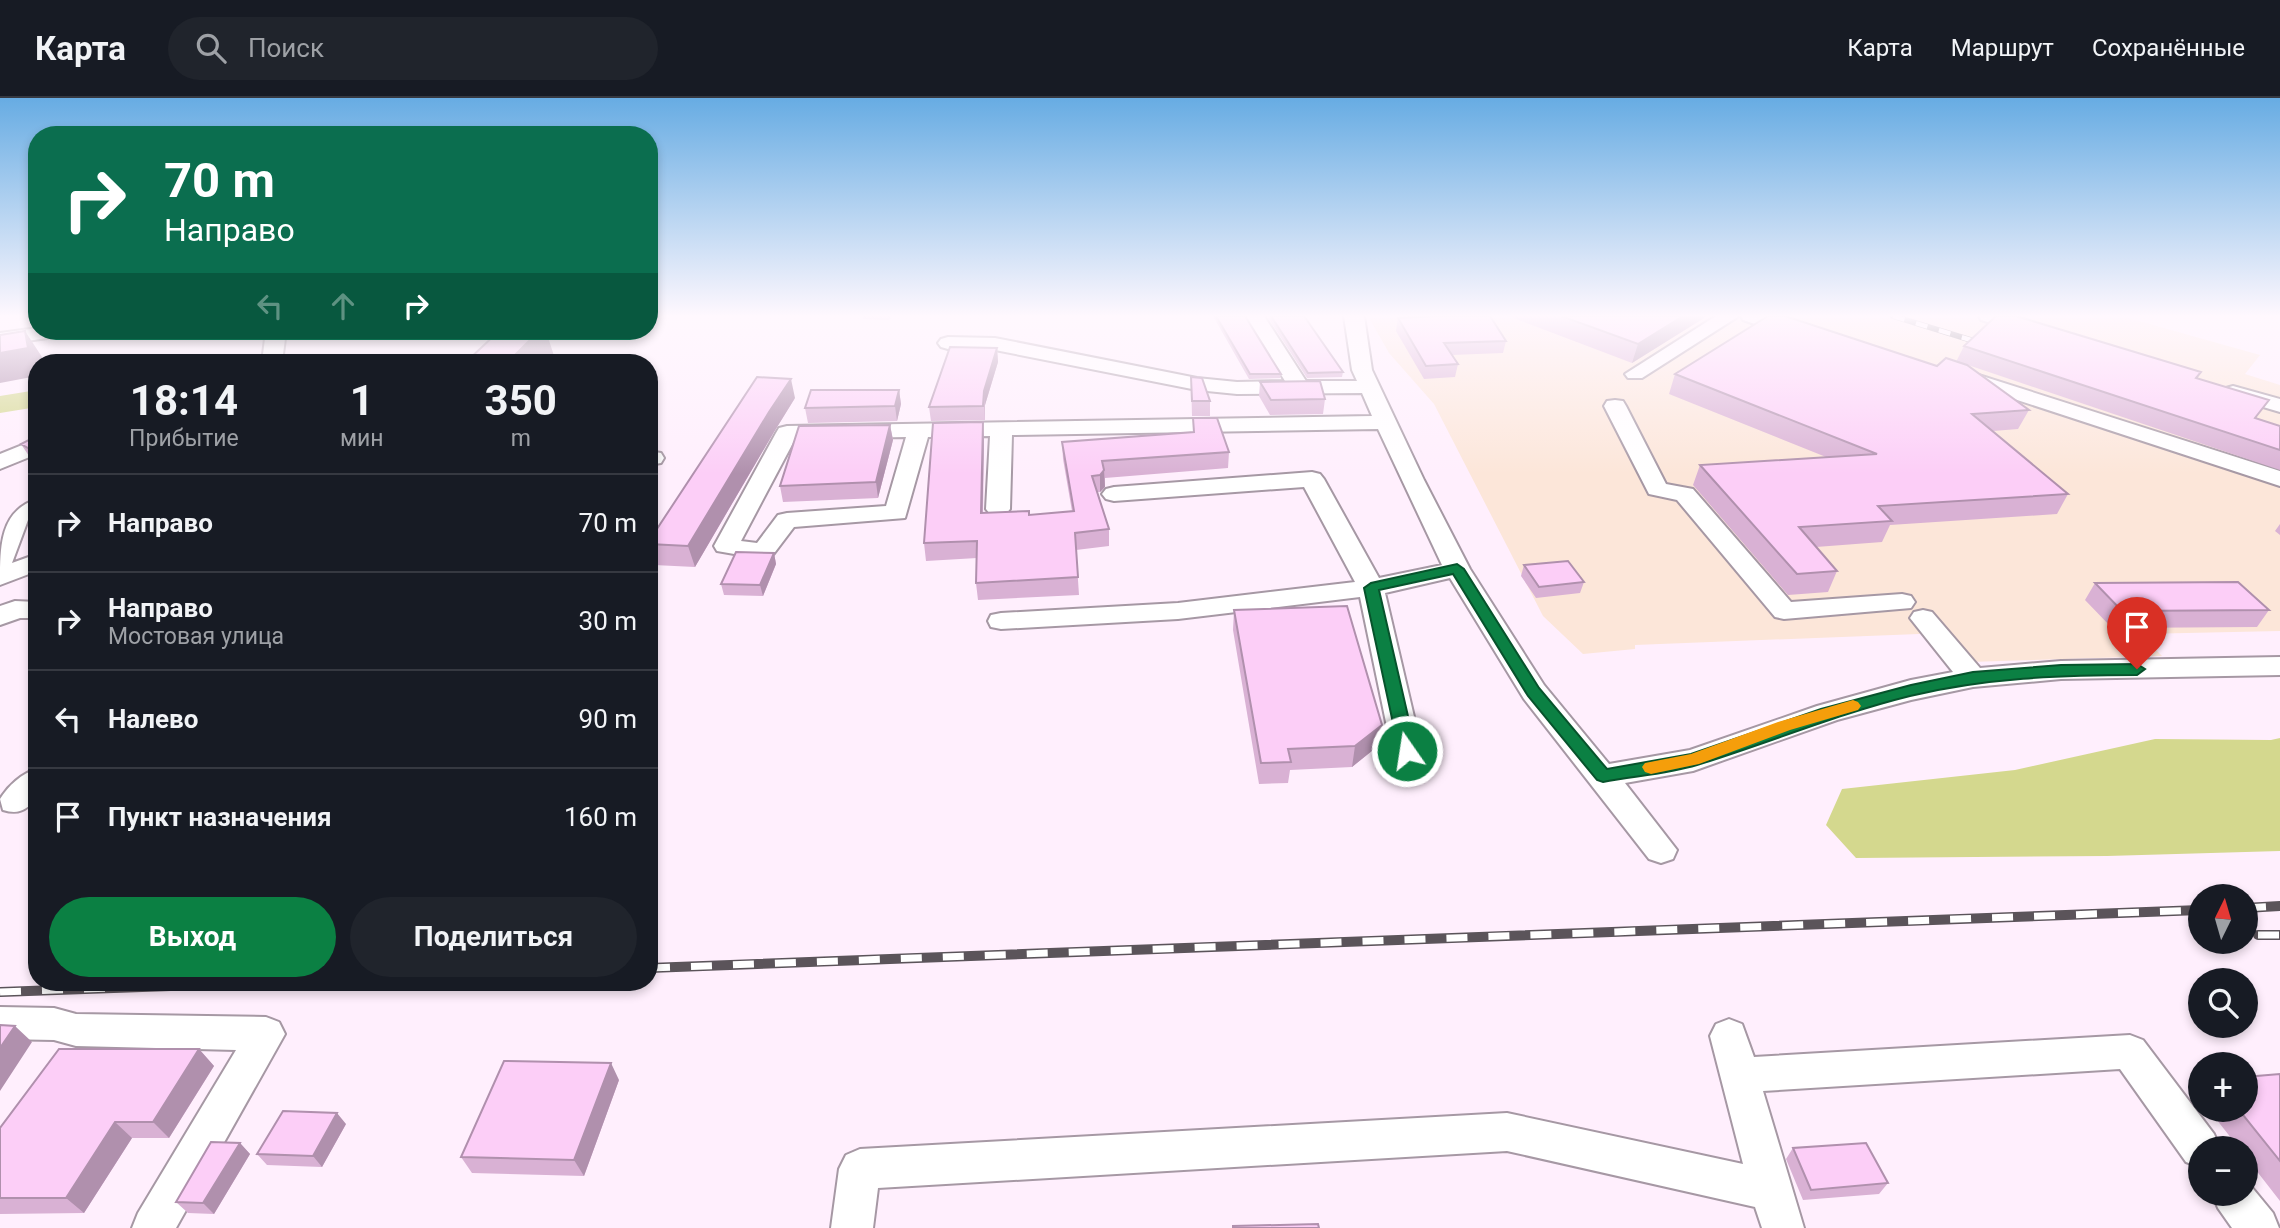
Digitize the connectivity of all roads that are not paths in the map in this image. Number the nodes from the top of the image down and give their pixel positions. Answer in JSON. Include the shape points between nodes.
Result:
{"nodes":[{"id":1,"x":1120,"y":369,"type":"edge"},
{"id":2,"x":1287,"y":369,"type":"edge"},
{"id":3,"x":1363,"y":369,"type":"edge"},
{"id":4,"x":1644,"y":369,"type":"edge"},
{"id":5,"x":1944,"y":370,"type":"edge"},
{"id":6,"x":1635,"y":374,"type":"dead end"},
{"id":7,"x":2214,"y":386,"type":"edge"},
{"id":8,"x":1298,"y":387,"type":"junction"},
{"id":9,"x":1369,"y":387,"type":"junction"},
{"id":10,"x":1615,"y":406,"type":"dead end"},
{"id":11,"x":2280,"y":406,"type":"edge"},
{"id":12,"x":1385,"y":422,"type":"junction"},
{"id":13,"x":1001,"y":430,"type":"junction"},
{"id":14,"x":919,"y":431,"type":"junction"},
{"id":15,"x":28,"y":450,"type":"edge"},
{"id":16,"x":0,"y":462,"type":"edge"},
{"id":17,"x":2280,"y":479,"type":"edge"},
{"id":18,"x":1114,"y":494,"type":"dead end"},
{"id":19,"x":18,"y":509,"type":"edge"},
{"id":20,"x":998,"y":509,"type":"edge"},
{"id":21,"x":1,"y":561,"type":"edge"},
{"id":22,"x":28,"y":562,"type":"edge"},
{"id":23,"x":1457,"y":569,"type":"junction"},
{"id":24,"x":1371,"y":588,"type":"junction"},
{"id":25,"x":1001,"y":621,"type":"dead end"},
{"id":26,"x":2280,"y":666,"type":"edge"},
{"id":27,"x":1973,"y":678,"type":"junction"},
{"id":28,"x":1407,"y":751,"type":"dead end"},
{"id":29,"x":1603,"y":776,"type":"junction"},
{"id":30,"x":28,"y":789,"type":"edge"},
{"id":31,"x":14,"y":802,"type":"dead end"},
{"id":32,"x":1661,"y":850,"type":"dead end"},
{"id":33,"x":0,"y":1023,"type":"edge"},
{"id":34,"x":76,"y":1030,"type":"junction"},
{"id":35,"x":1730,"y":1036,"type":"dead end"},
{"id":36,"x":53,"y":1061,"type":"edge"},
{"id":37,"x":1741,"y":1075,"type":"junction"},
{"id":38,"x":2191,"y":1136,"type":"edge"},
{"id":39,"x":1770,"y":1190,"type":"junction"},
{"id":40,"x":2242,"y":1206,"type":"edge"},
{"id":41,"x":153,"y":1228,"type":"edge"},
{"id":42,"x":852,"y":1228,"type":"edge"},
{"id":43,"x":1783,"y":1228,"type":"edge"},
{"id":44,"x":2258,"y":1228,"type":"edge"}],
"edges":[{"from":1,"to":8,"type":"street","via":[[1197,384]]},
{"from":2,"to":8,"type":"street"},
{"from":3,"to":9,"type":"street"},
{"from":4,"to":6,"type":"street"},
{"from":5,"to":17,"type":"street"},
{"from":7,"to":11,"type":"street"},
{"from":8,"to":9,"type":"street"},
{"from":9,"to":12,"type":"street"},
{"from":10,"to":27,"type":"street","via":[[1657,489],[1685,494],[1784,611],[1912,610]]},
{"from":12,"to":13,"type":"street"},
{"from":12,"to":23,"type":"street"},
{"from":13,"to":14,"type":"street"},
{"from":13,"to":20,"type":"street"},
{"from":14,"to":14,"type":"street","via":[[787,433],[726,546],[762,551],[787,520],[896,513]]},
{"from":15,"to":16,"type":"street"},
{"from":18,"to":24,"type":"street","via":[[1312,479]]},
{"from":19,"to":21,"type":"street"},
{"from":21,"to":22,"type":"street"},
{"from":23,"to":24,"type":"street"},
{"from":23,"to":29,"type":"street","via":[[1534,692]]},
{"from":24,"to":25,"type":"street","via":[[1178,611]]},
{"from":24,"to":28,"type":"street"},
{"from":26,"to":27,"type":"street","via":[[2061,670]]},
{"from":27,"to":29,"type":"street","via":[[1827,713],[1693,760]]},
{"from":29,"to":32,"type":"street"},
{"from":30,"to":31,"type":"street"},
{"from":33,"to":34,"type":"street","via":[[54,1024]]},
{"from":34,"to":36,"type":"street"},
{"from":34,"to":41,"type":"street","via":[[266,1034]]},
{"from":35,"to":37,"type":"street"},
{"from":37,"to":38,"type":"street","via":[[2130,1052]]},
{"from":37,"to":39,"type":"street"},
{"from":39,"to":42,"type":"street","via":[[1507,1132],[860,1169]]},
{"from":39,"to":43,"type":"street"},
{"from":40,"to":44,"type":"street"}]}
